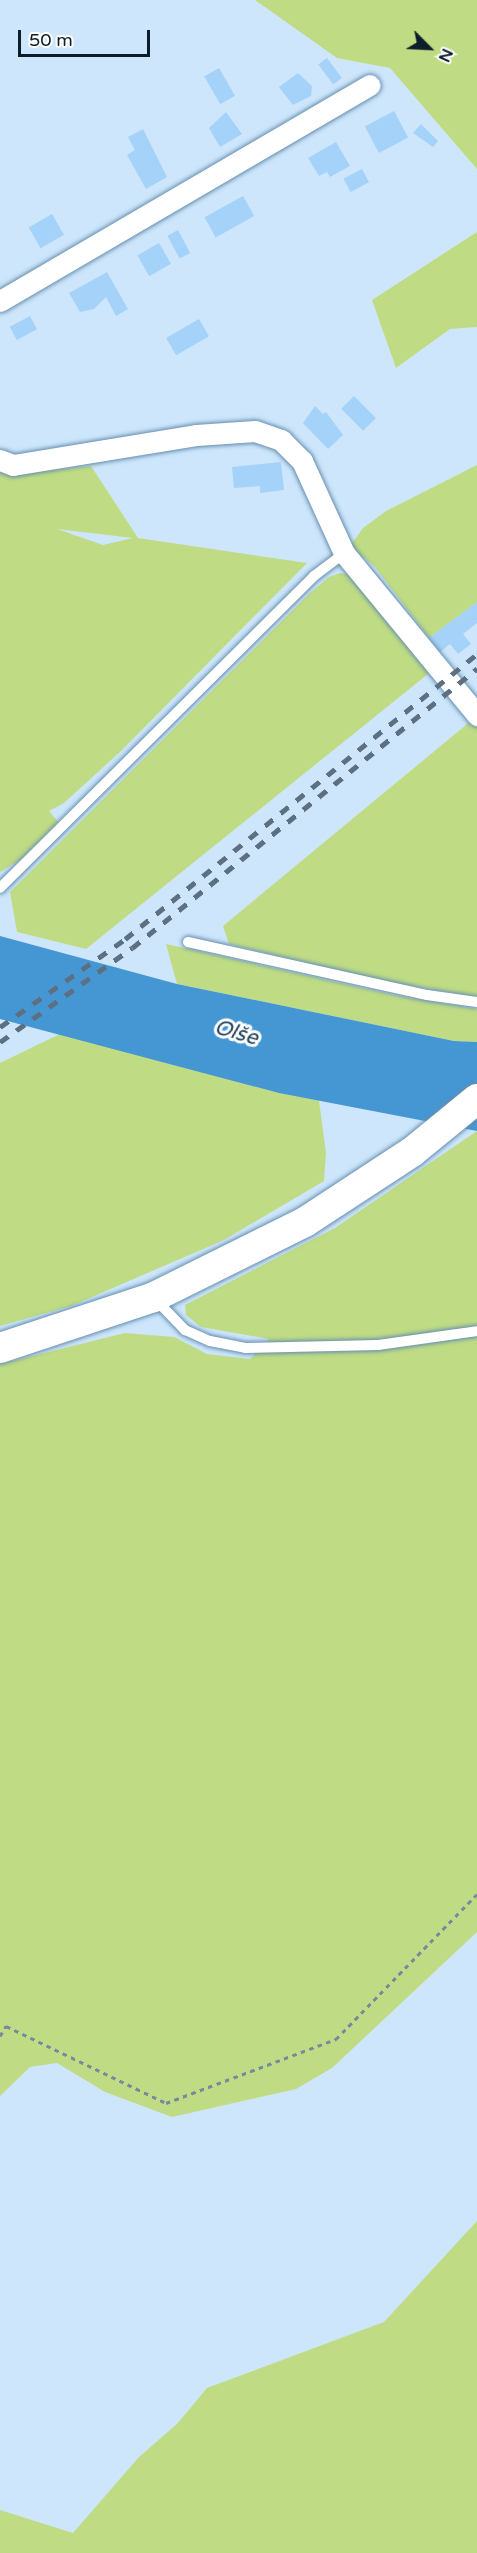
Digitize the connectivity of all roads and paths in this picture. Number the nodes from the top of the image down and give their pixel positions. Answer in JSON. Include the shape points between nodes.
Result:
{"nodes":[{"id":1,"x":369,"y":85,"type":"dead end"},
{"id":2,"x":0,"y":301,"type":"edge"},
{"id":3,"x":0,"y":460,"type":"edge"},
{"id":4,"x":344,"y":553,"type":"junction"},
{"id":5,"x":477,"y":715,"type":"edge"},
{"id":6,"x":1,"y":885,"type":"edge"},
{"id":7,"x":188,"y":942,"type":"dead end"},
{"id":8,"x":477,"y":1002,"type":"edge"},
{"id":9,"x":477,"y":1099,"type":"edge"},
{"id":10,"x":154,"y":1297,"type":"junction"},
{"id":11,"x":477,"y":1331,"type":"edge"},
{"id":12,"x":0,"y":1348,"type":"edge"},
{"id":13,"x":477,"y":1894,"type":"edge"},
{"id":14,"x":0,"y":2036,"type":"edge"}],
"edges":[{"from":1,"to":2,"type":"street"},
{"from":3,"to":4,"type":"street","via":[[13,465],[196,435],[255,431],[281,440],[302,461]]},
{"from":4,"to":5,"type":"street"},
{"from":4,"to":6,"type":"lane","via":[[314,576]]},
{"from":7,"to":8,"type":"lane","via":[[427,995]]},
{"from":9,"to":10,"type":"main road","via":[[412,1152],[305,1222]]},
{"from":10,"to":11,"type":"lane","via":[[185,1330],[210,1341],[245,1348],[378,1345]]},
{"from":10,"to":12,"type":"main road"},
{"from":13,"to":14,"type":"path","via":[[336,2039],[166,2103],[6,2026]]}]}
